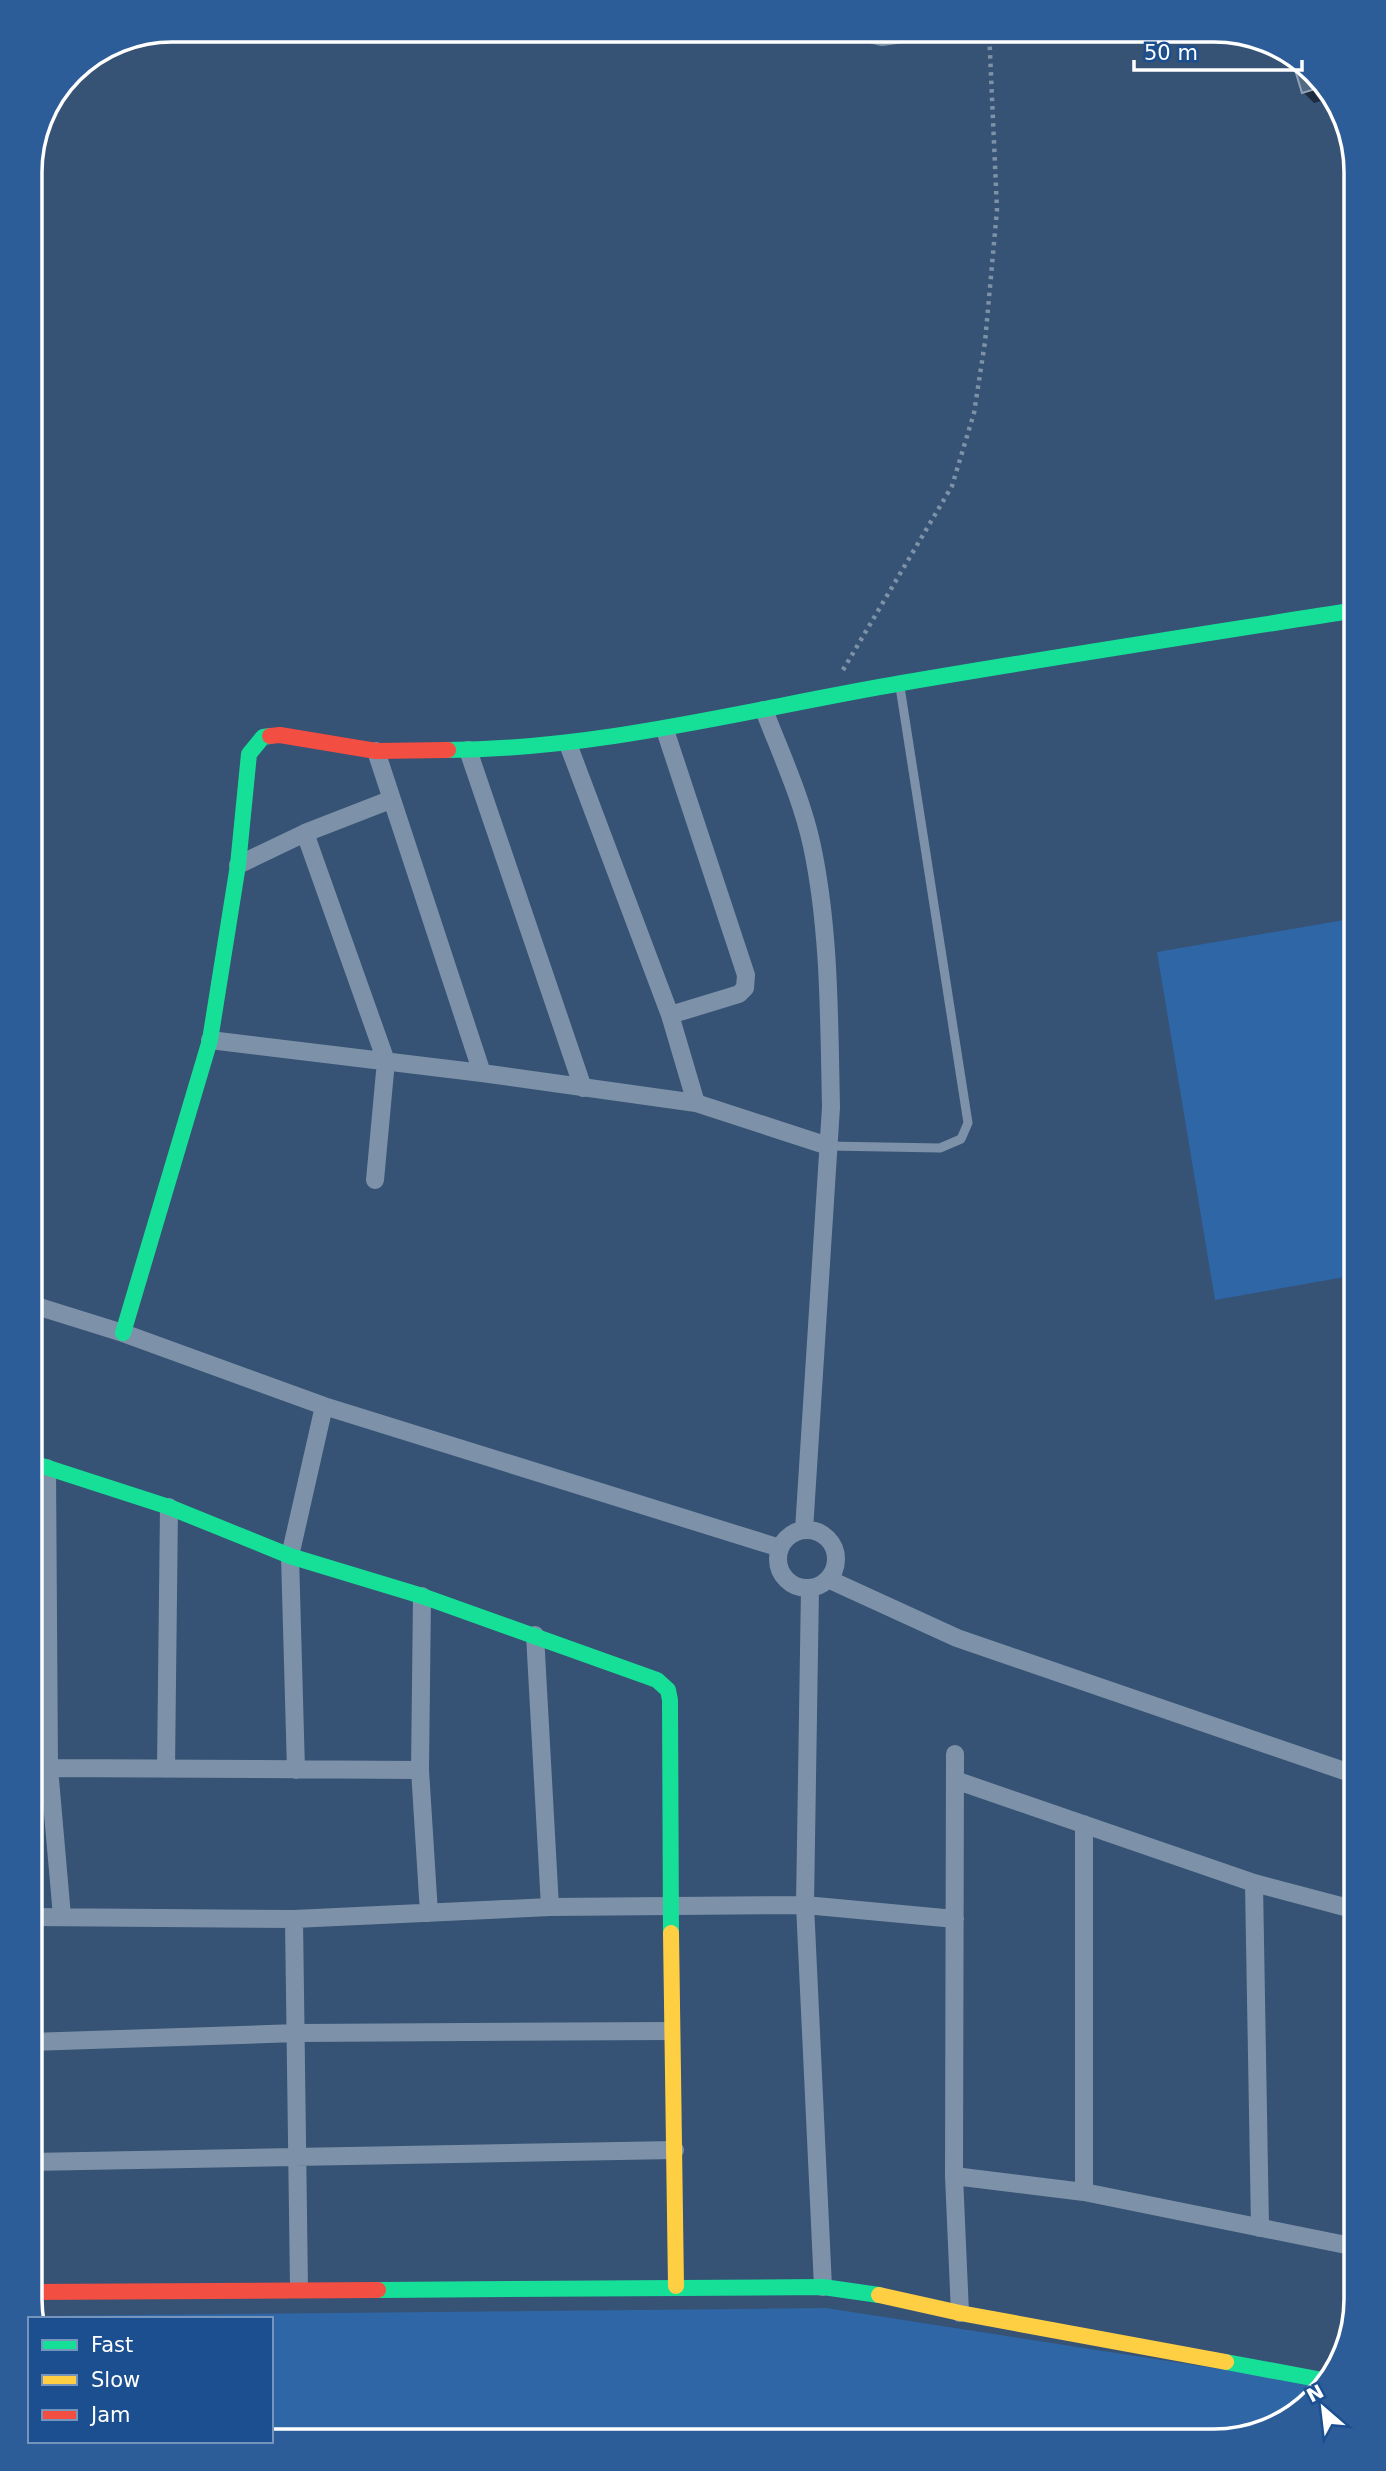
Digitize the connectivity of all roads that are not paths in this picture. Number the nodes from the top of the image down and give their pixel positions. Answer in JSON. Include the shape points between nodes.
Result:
{"nodes":[{"id":1,"x":1344,"y":612,"type":"edge"},
{"id":2,"x":900,"y":684,"type":"junction"},
{"id":3,"x":764,"y":710,"type":"junction"},
{"id":4,"x":665,"y":730,"type":"junction"},
{"id":5,"x":568,"y":744,"type":"junction"},
{"id":6,"x":468,"y":750,"type":"junction"},
{"id":7,"x":376,"y":751,"type":"junction"},
{"id":8,"x":390,"y":800,"type":"junction"},
{"id":9,"x":305,"y":833,"type":"junction"},
{"id":10,"x":238,"y":865,"type":"junction"},
{"id":11,"x":670,"y":1016,"type":"junction"},
{"id":12,"x":210,"y":1040,"type":"junction"},
{"id":13,"x":386,"y":1061,"type":"junction"},
{"id":14,"x":482,"y":1073,"type":"junction"},
{"id":15,"x":583,"y":1088,"type":"junction"},
{"id":16,"x":696,"y":1103,"type":"junction"},
{"id":17,"x":828,"y":1146,"type":"junction"},
{"id":18,"x":375,"y":1180,"type":"dead end"},
{"id":19,"x":42,"y":1308,"type":"edge"},
{"id":20,"x":123,"y":1333,"type":"junction"},
{"id":21,"x":324,"y":1406,"type":"junction"},
{"id":22,"x":42,"y":1466,"type":"edge"},
{"id":23,"x":47,"y":1468,"type":"junction"},
{"id":24,"x":169,"y":1507,"type":"junction"},
{"id":25,"x":804,"y":1530,"type":"junction"},
{"id":26,"x":780,"y":1548,"type":"junction"},
{"id":27,"x":290,"y":1556,"type":"junction"},
{"id":28,"x":828,"y":1579,"type":"junction"},
{"id":29,"x":810,"y":1588,"type":"junction"},
{"id":30,"x":422,"y":1596,"type":"junction"},
{"id":31,"x":535,"y":1635,"type":"junction"},
{"id":32,"x":955,"y":1754,"type":"dead end"},
{"id":33,"x":49,"y":1768,"type":"junction"},
{"id":34,"x":166,"y":1769,"type":"junction"},
{"id":35,"x":296,"y":1770,"type":"junction"},
{"id":36,"x":420,"y":1770,"type":"junction"},
{"id":37,"x":1344,"y":1771,"type":"edge"},
{"id":38,"x":955,"y":1780,"type":"junction"},
{"id":39,"x":1084,"y":1824,"type":"junction"},
{"id":40,"x":1254,"y":1883,"type":"junction"},
{"id":41,"x":805,"y":1905,"type":"junction"},
{"id":42,"x":550,"y":1907,"type":"junction"},
{"id":43,"x":1344,"y":1907,"type":"edge"},
{"id":44,"x":673,"y":1908,"type":"junction"},
{"id":45,"x":429,"y":1913,"type":"junction"},
{"id":46,"x":62,"y":1916,"type":"junction"},
{"id":47,"x":42,"y":1917,"type":"edge"},
{"id":48,"x":294,"y":1919,"type":"junction"},
{"id":49,"x":956,"y":1919,"type":"junction"},
{"id":50,"x":671,"y":2031,"type":"junction"},
{"id":51,"x":297,"y":2033,"type":"junction"},
{"id":52,"x":42,"y":2042,"type":"edge"},
{"id":53,"x":675,"y":2150,"type":"junction"},
{"id":54,"x":299,"y":2158,"type":"junction"},
{"id":55,"x":42,"y":2162,"type":"edge"},
{"id":56,"x":954,"y":2176,"type":"junction"},
{"id":57,"x":1084,"y":2192,"type":"junction"},
{"id":58,"x":1260,"y":2228,"type":"junction"},
{"id":59,"x":1344,"y":2245,"type":"edge"},
{"id":60,"x":676,"y":2286,"type":"junction"},
{"id":61,"x":823,"y":2287,"type":"junction"},
{"id":62,"x":299,"y":2288,"type":"junction"},
{"id":63,"x":42,"y":2292,"type":"edge"},
{"id":64,"x":960,"y":2313,"type":"junction"},
{"id":65,"x":1288,"y":2374,"type":"edge"}],
"edges":[{"from":1,"to":2,"type":"street"},
{"from":2,"to":3,"type":"street"},
{"from":2,"to":17,"type":"lane","via":[[968,1123],[961,1139],[940,1148]]},
{"from":3,"to":4,"type":"street"},
{"from":3,"to":17,"type":"street","via":[[802,806],[823,916],[830,1041]]},
{"from":4,"to":5,"type":"street"},
{"from":4,"to":11,"type":"street","via":[[746,975],[745,988],[739,994]]},
{"from":5,"to":6,"type":"street"},
{"from":5,"to":11,"type":"street"},
{"from":6,"to":7,"type":"street"},
{"from":6,"to":15,"type":"street"},
{"from":7,"to":8,"type":"street"},
{"from":7,"to":10,"type":"street","via":[[280,736],[263,737],[254,744],[249,754]]},
{"from":8,"to":9,"type":"street"},
{"from":8,"to":14,"type":"street"},
{"from":9,"to":10,"type":"street"},
{"from":9,"to":13,"type":"street"},
{"from":10,"to":12,"type":"street"},
{"from":11,"to":16,"type":"street"},
{"from":12,"to":13,"type":"street"},
{"from":12,"to":20,"type":"street"},
{"from":13,"to":14,"type":"street"},
{"from":13,"to":18,"type":"street"},
{"from":14,"to":15,"type":"street"},
{"from":15,"to":16,"type":"street"},
{"from":16,"to":17,"type":"street"},
{"from":17,"to":25,"type":"street"},
{"from":19,"to":20,"type":"street"},
{"from":20,"to":21,"type":"street"},
{"from":21,"to":26,"type":"street"},
{"from":21,"to":27,"type":"street"},
{"from":22,"to":23,"type":"street"},
{"from":23,"to":24,"type":"street"},
{"from":23,"to":33,"type":"street"},
{"from":24,"to":27,"type":"street"},
{"from":24,"to":34,"type":"street"},
{"from":25,"to":26,"type":"street","via":[[786,1539]]},
{"from":25,"to":28,"type":"street","via":[[830,1542],[836,1561]]},
{"from":26,"to":29,"type":"street","via":[[783,1577]]},
{"from":27,"to":30,"type":"street"},
{"from":27,"to":35,"type":"street"},
{"from":28,"to":29,"type":"street"},
{"from":28,"to":37,"type":"street","via":[[957,1638]]},
{"from":29,"to":41,"type":"street"},
{"from":30,"to":31,"type":"street"},
{"from":30,"to":36,"type":"street"},
{"from":31,"to":42,"type":"street"},
{"from":31,"to":44,"type":"street","via":[[657,1680],[668,1690]]},
{"from":32,"to":38,"type":"street"},
{"from":33,"to":34,"type":"street"},
{"from":33,"to":46,"type":"street"},
{"from":34,"to":35,"type":"street"},
{"from":35,"to":36,"type":"street"},
{"from":36,"to":45,"type":"street"},
{"from":38,"to":39,"type":"street"},
{"from":38,"to":49,"type":"street"},
{"from":39,"to":40,"type":"street"},
{"from":39,"to":57,"type":"street"},
{"from":40,"to":43,"type":"street"},
{"from":40,"to":58,"type":"street"},
{"from":41,"to":44,"type":"street"},
{"from":41,"to":49,"type":"street"},
{"from":41,"to":61,"type":"street"},
{"from":42,"to":44,"type":"street"},
{"from":42,"to":45,"type":"street"},
{"from":44,"to":50,"type":"street"},
{"from":45,"to":48,"type":"street"},
{"from":46,"to":47,"type":"street"},
{"from":46,"to":48,"type":"street"},
{"from":48,"to":51,"type":"street"},
{"from":49,"to":56,"type":"street"},
{"from":50,"to":51,"type":"street"},
{"from":50,"to":53,"type":"street"},
{"from":51,"to":52,"type":"street"},
{"from":51,"to":54,"type":"street"},
{"from":53,"to":54,"type":"street"},
{"from":53,"to":60,"type":"street"},
{"from":54,"to":55,"type":"street"},
{"from":54,"to":62,"type":"street"},
{"from":56,"to":57,"type":"street"},
{"from":56,"to":64,"type":"street"},
{"from":57,"to":58,"type":"street"},
{"from":58,"to":59,"type":"street"},
{"from":60,"to":61,"type":"street"},
{"from":60,"to":62,"type":"street"},
{"from":61,"to":64,"type":"street"},
{"from":62,"to":63,"type":"street"},
{"from":64,"to":65,"type":"street"}]}
